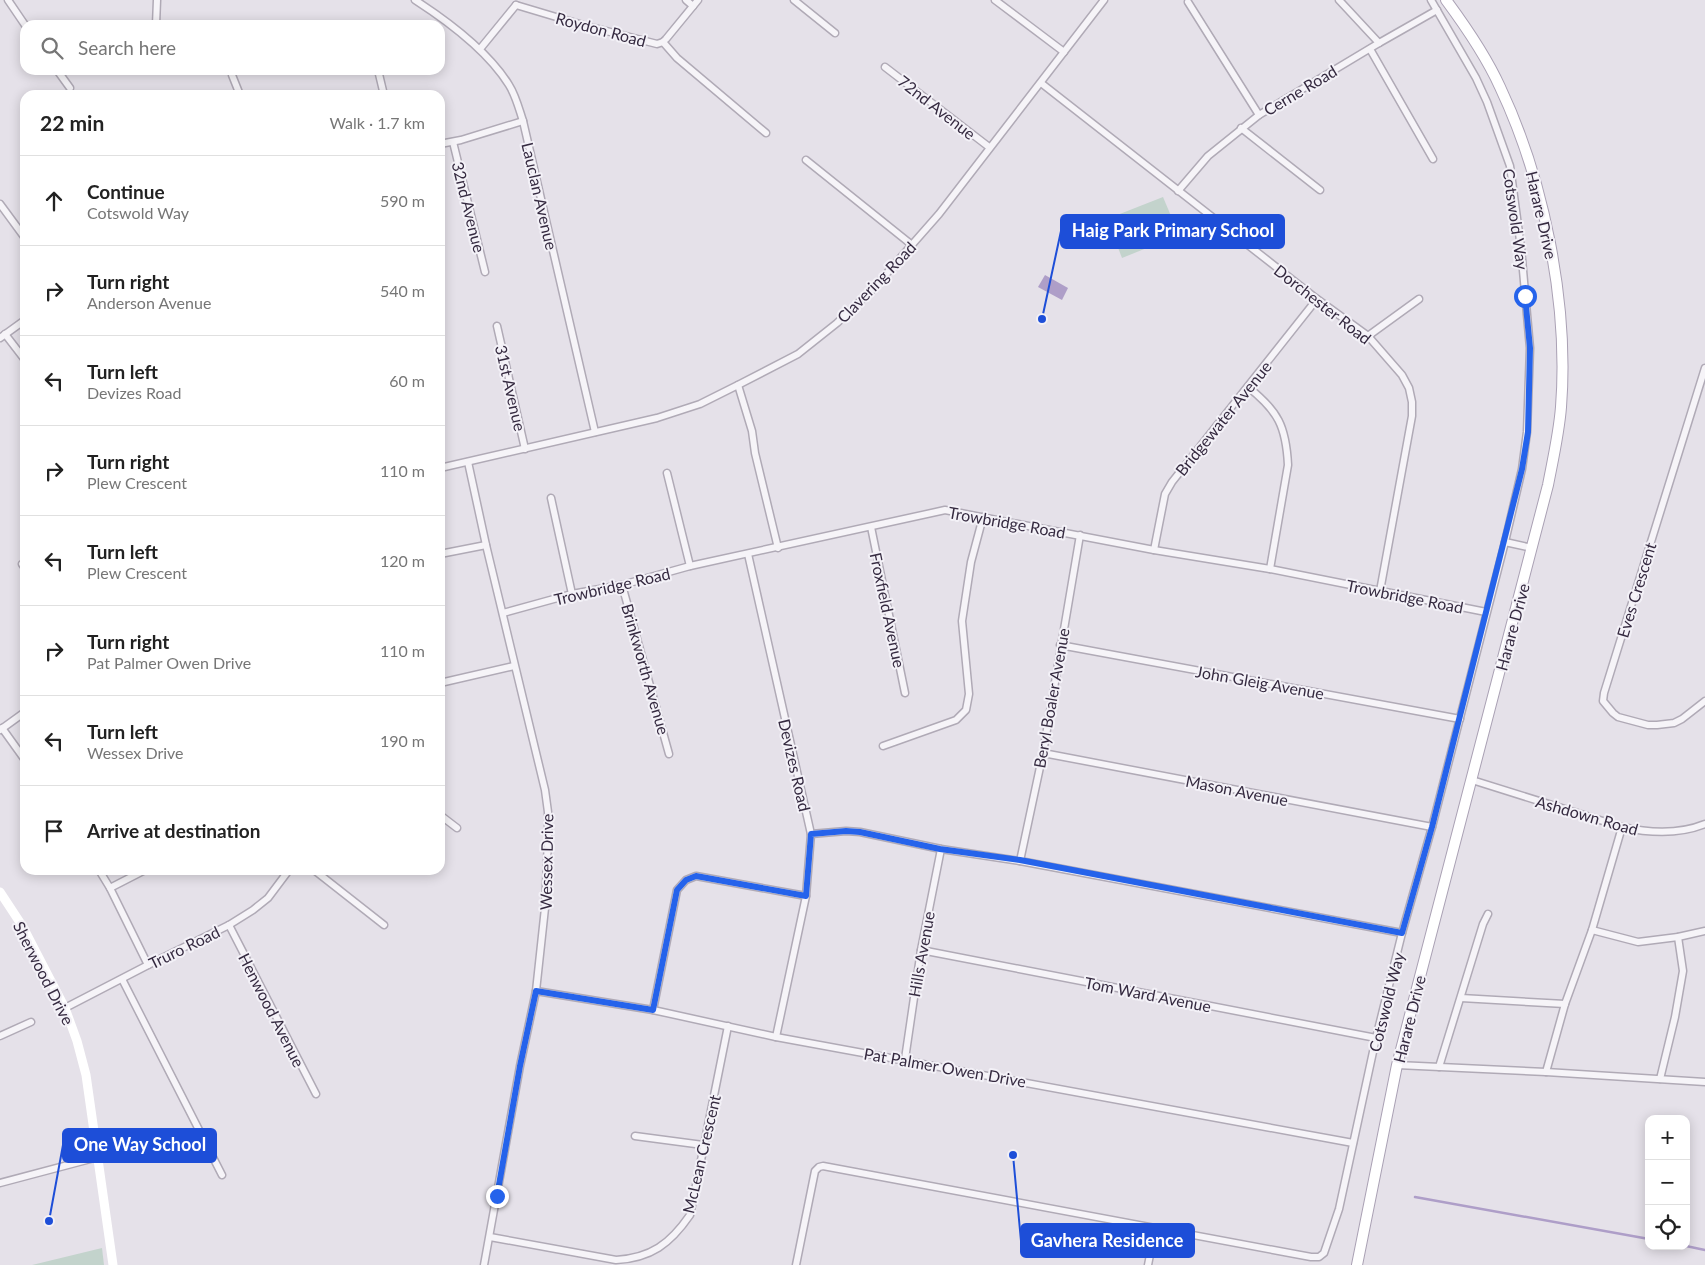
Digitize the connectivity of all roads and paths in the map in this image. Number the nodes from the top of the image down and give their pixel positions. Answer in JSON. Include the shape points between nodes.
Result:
{"nodes":[{"id":1,"x":8,"y":0,"type":"edge"},
{"id":2,"x":157,"y":0,"type":"edge"},
{"id":3,"x":415,"y":0,"type":"edge"},
{"id":4,"x":686,"y":0,"type":"edge"},
{"id":5,"x":698,"y":0,"type":"edge"},
{"id":6,"x":794,"y":0,"type":"edge"},
{"id":7,"x":995,"y":0,"type":"edge"},
{"id":8,"x":1104,"y":0,"type":"edge"},
{"id":9,"x":1339,"y":0,"type":"edge"},
{"id":10,"x":1432,"y":0,"type":"edge"},
{"id":11,"x":1446,"y":0,"type":"edge"},
{"id":12,"x":1188,"y":2,"type":"dead end"},
{"id":13,"x":515,"y":3,"type":"edge"},
{"id":14,"x":693,"y":6,"type":"junction"},
{"id":15,"x":1438,"y":10,"type":"junction"},
{"id":16,"x":22,"y":20,"type":"edge"},
{"id":17,"x":156,"y":20,"type":"edge"},
{"id":18,"x":442,"y":20,"type":"edge"},
{"id":19,"x":445,"y":23,"type":"edge"},
{"id":20,"x":835,"y":32,"type":"dead end"},
{"id":21,"x":663,"y":42,"type":"junction"},
{"id":22,"x":1379,"y":43,"type":"junction"},
{"id":23,"x":1370,"y":48,"type":"junction"},
{"id":24,"x":480,"y":49,"type":"junction"},
{"id":25,"x":1064,"y":52,"type":"junction"},
{"id":26,"x":885,"y":67,"type":"dead end"},
{"id":27,"x":61,"y":75,"type":"edge"},
{"id":28,"x":232,"y":75,"type":"dead end"},
{"id":29,"x":379,"y":75,"type":"edge"},
{"id":30,"x":1041,"y":83,"type":"junction"},
{"id":31,"x":70,"y":88,"type":"dead end"},
{"id":32,"x":238,"y":90,"type":"edge"},
{"id":33,"x":383,"y":90,"type":"edge"},
{"id":34,"x":1259,"y":115,"type":"junction"},
{"id":35,"x":523,"y":121,"type":"junction"},
{"id":36,"x":1241,"y":128,"type":"junction"},
{"id":37,"x":766,"y":133,"type":"dead end"},
{"id":38,"x":453,"y":142,"type":"junction"},
{"id":39,"x":445,"y":143,"type":"edge"},
{"id":40,"x":989,"y":147,"type":"junction"},
{"id":41,"x":1433,"y":159,"type":"dead end"},
{"id":42,"x":806,"y":160,"type":"dead end"},
{"id":43,"x":1320,"y":190,"type":"dead end"},
{"id":44,"x":1178,"y":191,"type":"junction"},
{"id":45,"x":0,"y":204,"type":"edge"},
{"id":46,"x":20,"y":231,"type":"edge"},
{"id":47,"x":912,"y":245,"type":"junction"},
{"id":48,"x":485,"y":272,"type":"dead end"},
{"id":49,"x":1419,"y":299,"type":"dead end"},
{"id":50,"x":1317,"y":300,"type":"junction"},
{"id":51,"x":20,"y":324,"type":"edge"},
{"id":52,"x":497,"y":326,"type":"dead end"},
{"id":53,"x":1368,"y":336,"type":"junction"},
{"id":54,"x":3,"y":337,"type":"edge"},
{"id":55,"x":20,"y":355,"type":"edge"},
{"id":56,"x":1705,"y":368,"type":"edge"},
{"id":57,"x":738,"y":385,"type":"junction"},
{"id":58,"x":1248,"y":387,"type":"junction"},
{"id":59,"x":595,"y":432,"type":"junction"},
{"id":60,"x":525,"y":449,"type":"junction"},
{"id":61,"x":468,"y":462,"type":"junction"},
{"id":62,"x":445,"y":467,"type":"edge"},
{"id":63,"x":667,"y":473,"type":"dead end"},
{"id":64,"x":551,"y":498,"type":"dead end"},
{"id":65,"x":983,"y":517,"type":"junction"},
{"id":66,"x":871,"y":527,"type":"junction"},
{"id":67,"x":1080,"y":536,"type":"junction"},
{"id":68,"x":1504,"y":542,"type":"junction"},
{"id":69,"x":486,"y":545,"type":"junction"},
{"id":70,"x":778,"y":548,"type":"junction"},
{"id":71,"x":1532,"y":548,"type":"junction"},
{"id":72,"x":1154,"y":550,"type":"junction"},
{"id":73,"x":445,"y":553,"type":"edge"},
{"id":74,"x":748,"y":554,"type":"junction"},
{"id":75,"x":690,"y":566,"type":"junction"},
{"id":76,"x":1270,"y":569,"type":"junction"},
{"id":77,"x":622,"y":585,"type":"junction"},
{"id":78,"x":1380,"y":591,"type":"junction"},
{"id":79,"x":572,"y":594,"type":"junction"},
{"id":80,"x":503,"y":612,"type":"junction"},
{"id":81,"x":1486,"y":612,"type":"junction"},
{"id":82,"x":1060,"y":645,"type":"junction"},
{"id":83,"x":514,"y":666,"type":"junction"},
{"id":84,"x":445,"y":683,"type":"edge"},
{"id":85,"x":905,"y":693,"type":"dead end"},
{"id":86,"x":1705,"y":701,"type":"edge"},
{"id":87,"x":20,"y":716,"type":"edge"},
{"id":88,"x":1460,"y":719,"type":"junction"},
{"id":89,"x":1,"y":729,"type":"edge"},
{"id":90,"x":884,"y":746,"type":"dead end"},
{"id":91,"x":1042,"y":753,"type":"junction"},
{"id":92,"x":20,"y":754,"type":"edge"},
{"id":93,"x":669,"y":754,"type":"dead end"},
{"id":94,"x":1472,"y":780,"type":"junction"},
{"id":95,"x":445,"y":820,"type":"edge"},
{"id":96,"x":1705,"y":824,"type":"edge"},
{"id":97,"x":1432,"y":827,"type":"junction"},
{"id":98,"x":1622,"y":827,"type":"junction"},
{"id":99,"x":457,"y":828,"type":"dead end"},
{"id":100,"x":811,"y":834,"type":"junction"},
{"id":101,"x":940,"y":849,"type":"junction"},
{"id":102,"x":1020,"y":860,"type":"junction"},
{"id":103,"x":101,"y":875,"type":"edge"},
{"id":104,"x":135,"y":875,"type":"edge"},
{"id":105,"x":285,"y":875,"type":"edge"},
{"id":106,"x":320,"y":875,"type":"edge"},
{"id":107,"x":110,"y":888,"type":"junction"},
{"id":108,"x":0,"y":892,"type":"edge"},
{"id":109,"x":806,"y":896,"type":"junction"},
{"id":110,"x":1488,"y":914,"type":"dead end"},
{"id":111,"x":229,"y":925,"type":"junction"},
{"id":112,"x":384,"y":925,"type":"dead end"},
{"id":113,"x":1592,"y":930,"type":"junction"},
{"id":114,"x":1705,"y":930,"type":"edge"},
{"id":115,"x":1402,"y":933,"type":"junction"},
{"id":116,"x":1678,"y":937,"type":"junction"},
{"id":117,"x":920,"y":950,"type":"junction"},
{"id":118,"x":148,"y":965,"type":"junction"},
{"id":119,"x":122,"y":979,"type":"junction"},
{"id":120,"x":536,"y":991,"type":"junction"},
{"id":121,"x":1461,"y":998,"type":"junction"},
{"id":122,"x":1565,"y":1004,"type":"junction"},
{"id":123,"x":65,"y":1008,"type":"junction"},
{"id":124,"x":653,"y":1010,"type":"junction"},
{"id":125,"x":30,"y":1022,"type":"dead end"},
{"id":126,"x":728,"y":1026,"type":"junction"},
{"id":127,"x":0,"y":1036,"type":"edge"},
{"id":128,"x":776,"y":1036,"type":"junction"},
{"id":129,"x":1376,"y":1038,"type":"junction"},
{"id":130,"x":905,"y":1059,"type":"junction"},
{"id":131,"x":1397,"y":1065,"type":"junction"},
{"id":132,"x":1439,"y":1067,"type":"junction"},
{"id":133,"x":1546,"y":1072,"type":"junction"},
{"id":134,"x":1660,"y":1079,"type":"junction"},
{"id":135,"x":1705,"y":1082,"type":"edge"},
{"id":136,"x":316,"y":1094,"type":"dead end"},
{"id":137,"x":635,"y":1136,"type":"dead end"},
{"id":138,"x":1353,"y":1142,"type":"junction"},
{"id":139,"x":703,"y":1146,"type":"junction"},
{"id":140,"x":98,"y":1157,"type":"junction"},
{"id":141,"x":222,"y":1175,"type":"dead end"},
{"id":142,"x":0,"y":1182,"type":"edge"},
{"id":143,"x":1155,"y":1229,"type":"junction"},
{"id":144,"x":490,"y":1237,"type":"junction"},
{"id":145,"x":113,"y":1265,"type":"edge"},
{"id":146,"x":484,"y":1265,"type":"edge"},
{"id":147,"x":796,"y":1265,"type":"edge"},
{"id":148,"x":1148,"y":1265,"type":"edge"},
{"id":149,"x":1357,"y":1265,"type":"edge"}],
"edges":[{"from":1,"to":16,"type":"street"},
{"from":2,"to":17,"type":"street"},
{"from":3,"to":18,"type":"street","name":"Lauclan Avenue"},
{"from":4,"to":14,"type":"street"},
{"from":5,"to":14,"type":"street","name":"Roydon Road"},
{"from":6,"to":20,"type":"street"},
{"from":7,"to":25,"type":"street"},
{"from":8,"to":25,"type":"street","name":"Clavering Road"},
{"from":9,"to":22,"type":"street"},
{"from":10,"to":15,"type":"street","name":"Cotswold Way"},
{"from":11,"to":71,"type":"main road","name":"Harare Drive","via":[[1473,39],[1505,98],[1533,175],[1553,263],[1562,340],[1561,408],[1548,485]]},
{"from":12,"to":34,"type":"street"},
{"from":13,"to":21,"type":"street","name":"Roydon Road","via":[[644,42]]},
{"from":13,"to":24,"type":"street"},
{"from":14,"to":21,"type":"street","name":"Roydon Road"},
{"from":15,"to":22,"type":"street","name":"Cerne Road"},
{"from":15,"to":68,"type":"street","name":"Cotswold Way","via":[[1487,102],[1506,153],[1513,184],[1530,348],[1528,432]]},
{"from":19,"to":24,"type":"street","name":"Lauclan Avenue"},
{"from":21,"to":37,"type":"street","via":[[677,58]]},
{"from":22,"to":23,"type":"street","name":"Cerne Road"},
{"from":23,"to":34,"type":"street","name":"Cerne Road"},
{"from":23,"to":41,"type":"street"},
{"from":24,"to":35,"type":"street","name":"Lauclan Avenue","via":[[509,86]]},
{"from":25,"to":30,"type":"street","name":"Clavering Road"},
{"from":26,"to":40,"type":"street","name":"72nd Avenue"},
{"from":27,"to":31,"type":"street"},
{"from":28,"to":32,"type":"street"},
{"from":29,"to":33,"type":"street"},
{"from":30,"to":40,"type":"street","name":"Clavering Road"},
{"from":30,"to":44,"type":"street","name":"Dorchester Road"},
{"from":34,"to":36,"type":"street","name":"Cerne Road"},
{"from":35,"to":38,"type":"street"},
{"from":35,"to":59,"type":"street","name":"Lauclan Avenue"},
{"from":36,"to":43,"type":"street"},
{"from":36,"to":44,"type":"street","name":"Cerne Road","via":[[1208,156]]},
{"from":38,"to":39,"type":"street"},
{"from":38,"to":48,"type":"street","name":"32nd Avenue"},
{"from":40,"to":47,"type":"street","name":"Clavering Road"},
{"from":42,"to":47,"type":"street"},
{"from":44,"to":50,"type":"street","name":"Dorchester Road"},
{"from":45,"to":46,"type":"street"},
{"from":47,"to":57,"type":"street","name":"Clavering Road","via":[[837,324],[798,354]]},
{"from":49,"to":53,"type":"street"},
{"from":50,"to":53,"type":"street","name":"Dorchester Road"},
{"from":50,"to":58,"type":"street","name":"Bridgewater Avenue"},
{"from":51,"to":54,"type":"street"},
{"from":52,"to":60,"type":"street","name":"31st Avenue"},
{"from":53,"to":78,"type":"street","name":"Dorchester Road","via":[[1402,375],[1412,402]]},
{"from":54,"to":55,"type":"street"},
{"from":56,"to":86,"type":"street","name":"Eves Crescent","via":[[1603,701],[1618,717],[1657,725],[1682,719]]},
{"from":57,"to":59,"type":"street","name":"Clavering Road","via":[[700,404]]},
{"from":57,"to":70,"type":"street","via":[[752,431]]},
{"from":58,"to":72,"type":"street","name":"Bridgewater Avenue","via":[[1165,494]]},
{"from":58,"to":76,"type":"street","via":[[1275,412],[1287,448],[1288,465]]},
{"from":59,"to":60,"type":"street","name":"Clavering Road"},
{"from":60,"to":61,"type":"street","name":"Clavering Road"},
{"from":61,"to":62,"type":"street","name":"Clavering Road"},
{"from":61,"to":69,"type":"street","name":"Wessex Drive"},
{"from":63,"to":75,"type":"street"},
{"from":64,"to":79,"type":"street"},
{"from":65,"to":66,"type":"street","name":"Trowbridge Road","via":[[938,510]]},
{"from":65,"to":67,"type":"street","name":"Trowbridge Road"},
{"from":65,"to":90,"type":"street","via":[[971,562],[962,622],[969,694],[966,710],[956,720]]},
{"from":66,"to":70,"type":"street","name":"Trowbridge Road"},
{"from":66,"to":85,"type":"street","name":"Froxfield Avenue"},
{"from":67,"to":72,"type":"street","name":"Trowbridge Road"},
{"from":67,"to":82,"type":"street","name":"Beryl Boaler Avenue"},
{"from":68,"to":71,"type":"street"},
{"from":68,"to":81,"type":"street","name":"Cotswold Way"},
{"from":69,"to":73,"type":"street"},
{"from":69,"to":80,"type":"street","name":"Wessex Drive"},
{"from":70,"to":74,"type":"street","name":"Trowbridge Road"},
{"from":71,"to":94,"type":"main road","name":"Harare Drive"},
{"from":72,"to":76,"type":"street","name":"Trowbridge Road"},
{"from":74,"to":75,"type":"street","name":"Trowbridge Road"},
{"from":74,"to":100,"type":"street","name":"Devizes Road"},
{"from":75,"to":77,"type":"street","name":"Trowbridge Road"},
{"from":76,"to":78,"type":"street","name":"Trowbridge Road"},
{"from":77,"to":79,"type":"street","name":"Trowbridge Road"},
{"from":77,"to":93,"type":"street","name":"Brinkworth Avenue"},
{"from":78,"to":81,"type":"street","name":"Trowbridge Road"},
{"from":79,"to":80,"type":"street","name":"Trowbridge Road"},
{"from":80,"to":83,"type":"street","name":"Wessex Drive"},
{"from":81,"to":88,"type":"street","name":"Cotswold Way"},
{"from":82,"to":88,"type":"street","name":"John Gleig Avenue"},
{"from":82,"to":91,"type":"street","name":"Beryl Boaler Avenue"},
{"from":83,"to":84,"type":"street"},
{"from":83,"to":120,"type":"street","name":"Wessex Drive","via":[[548,812],[545,908]]},
{"from":87,"to":89,"type":"street"},
{"from":88,"to":97,"type":"street","name":"Cotswold Way"},
{"from":89,"to":92,"type":"street"},
{"from":91,"to":97,"type":"street","name":"Mason Avenue"},
{"from":91,"to":102,"type":"street","name":"Beryl Boaler Avenue"},
{"from":94,"to":98,"type":"street","name":"Ashdown Road"},
{"from":94,"to":131,"type":"main road","name":"Harare Drive"},
{"from":95,"to":99,"type":"street"},
{"from":96,"to":98,"type":"street","name":"Ashdown Road","via":[[1656,832]]},
{"from":97,"to":115,"type":"street","name":"Cotswold Way"},
{"from":98,"to":113,"type":"street"},
{"from":100,"to":101,"type":"street","via":[[860,832]]},
{"from":100,"to":109,"type":"street","name":"Devizes Road"},
{"from":101,"to":102,"type":"street"},
{"from":101,"to":117,"type":"street","name":"Hills Avenue"},
{"from":102,"to":115,"type":"street"},
{"from":103,"to":107,"type":"street"},
{"from":104,"to":107,"type":"street"},
{"from":105,"to":111,"type":"street","name":"Truro Road","via":[[262,905]]},
{"from":106,"to":112,"type":"street"},
{"from":107,"to":118,"type":"street"},
{"from":108,"to":123,"type":"street","name":"Sherwood Drive","via":[[23,927]]},
{"from":109,"to":124,"type":"street","via":[[696,876],[686,880],[677,890]]},
{"from":109,"to":128,"type":"street","name":"Devizes Road"},
{"from":110,"to":121,"type":"street"},
{"from":111,"to":118,"type":"street","name":"Truro Road"},
{"from":111,"to":136,"type":"street","name":"Henwood Avenue"},
{"from":113,"to":116,"type":"street","via":[[1638,942]]},
{"from":113,"to":122,"type":"street"},
{"from":114,"to":116,"type":"street"},
{"from":115,"to":129,"type":"street","name":"Cotswold Way"},
{"from":116,"to":134,"type":"street","via":[[1683,971]]},
{"from":117,"to":129,"type":"street","name":"Tom Ward Avenue"},
{"from":117,"to":130,"type":"street","name":"Hills Avenue"},
{"from":118,"to":119,"type":"street","name":"Truro Road"},
{"from":119,"to":123,"type":"street","name":"Truro Road"},
{"from":119,"to":141,"type":"street"},
{"from":120,"to":124,"type":"street","name":"Pat Palmer Owen Drive"},
{"from":120,"to":144,"type":"street","name":"Wessex Drive"},
{"from":121,"to":122,"type":"street"},
{"from":121,"to":132,"type":"street"},
{"from":122,"to":133,"type":"street"},
{"from":123,"to":140,"type":"street","name":"Sherwood Drive","via":[[86,1075]]},
{"from":124,"to":126,"type":"street","name":"Pat Palmer Owen Drive"},
{"from":125,"to":127,"type":"street"},
{"from":126,"to":128,"type":"street","name":"Pat Palmer Owen Drive"},
{"from":126,"to":139,"type":"street","name":"McLean Crescent"},
{"from":128,"to":130,"type":"street","name":"Pat Palmer Owen Drive"},
{"from":129,"to":138,"type":"street","name":"Cotswold Way"},
{"from":130,"to":138,"type":"street","name":"Pat Palmer Owen Drive"},
{"from":131,"to":132,"type":"street"},
{"from":131,"to":149,"type":"main road","name":"Harare Drive"},
{"from":132,"to":133,"type":"street"},
{"from":133,"to":134,"type":"street"},
{"from":134,"to":135,"type":"street"},
{"from":137,"to":139,"type":"street"},
{"from":138,"to":143,"type":"street","name":"Cotswold Way","via":[[1328,1246],[1319,1257]]},
{"from":139,"to":144,"type":"street","name":"McLean Crescent","via":[[690,1215],[668,1242],[643,1256],[616,1260]]},
{"from":140,"to":142,"type":"street"},
{"from":140,"to":145,"type":"street","name":"Sherwood Drive"},
{"from":143,"to":147,"type":"street","via":[[823,1166],[815,1172]]},
{"from":143,"to":148,"type":"street"},
{"from":144,"to":146,"type":"street","name":"Wessex Drive"}]}
